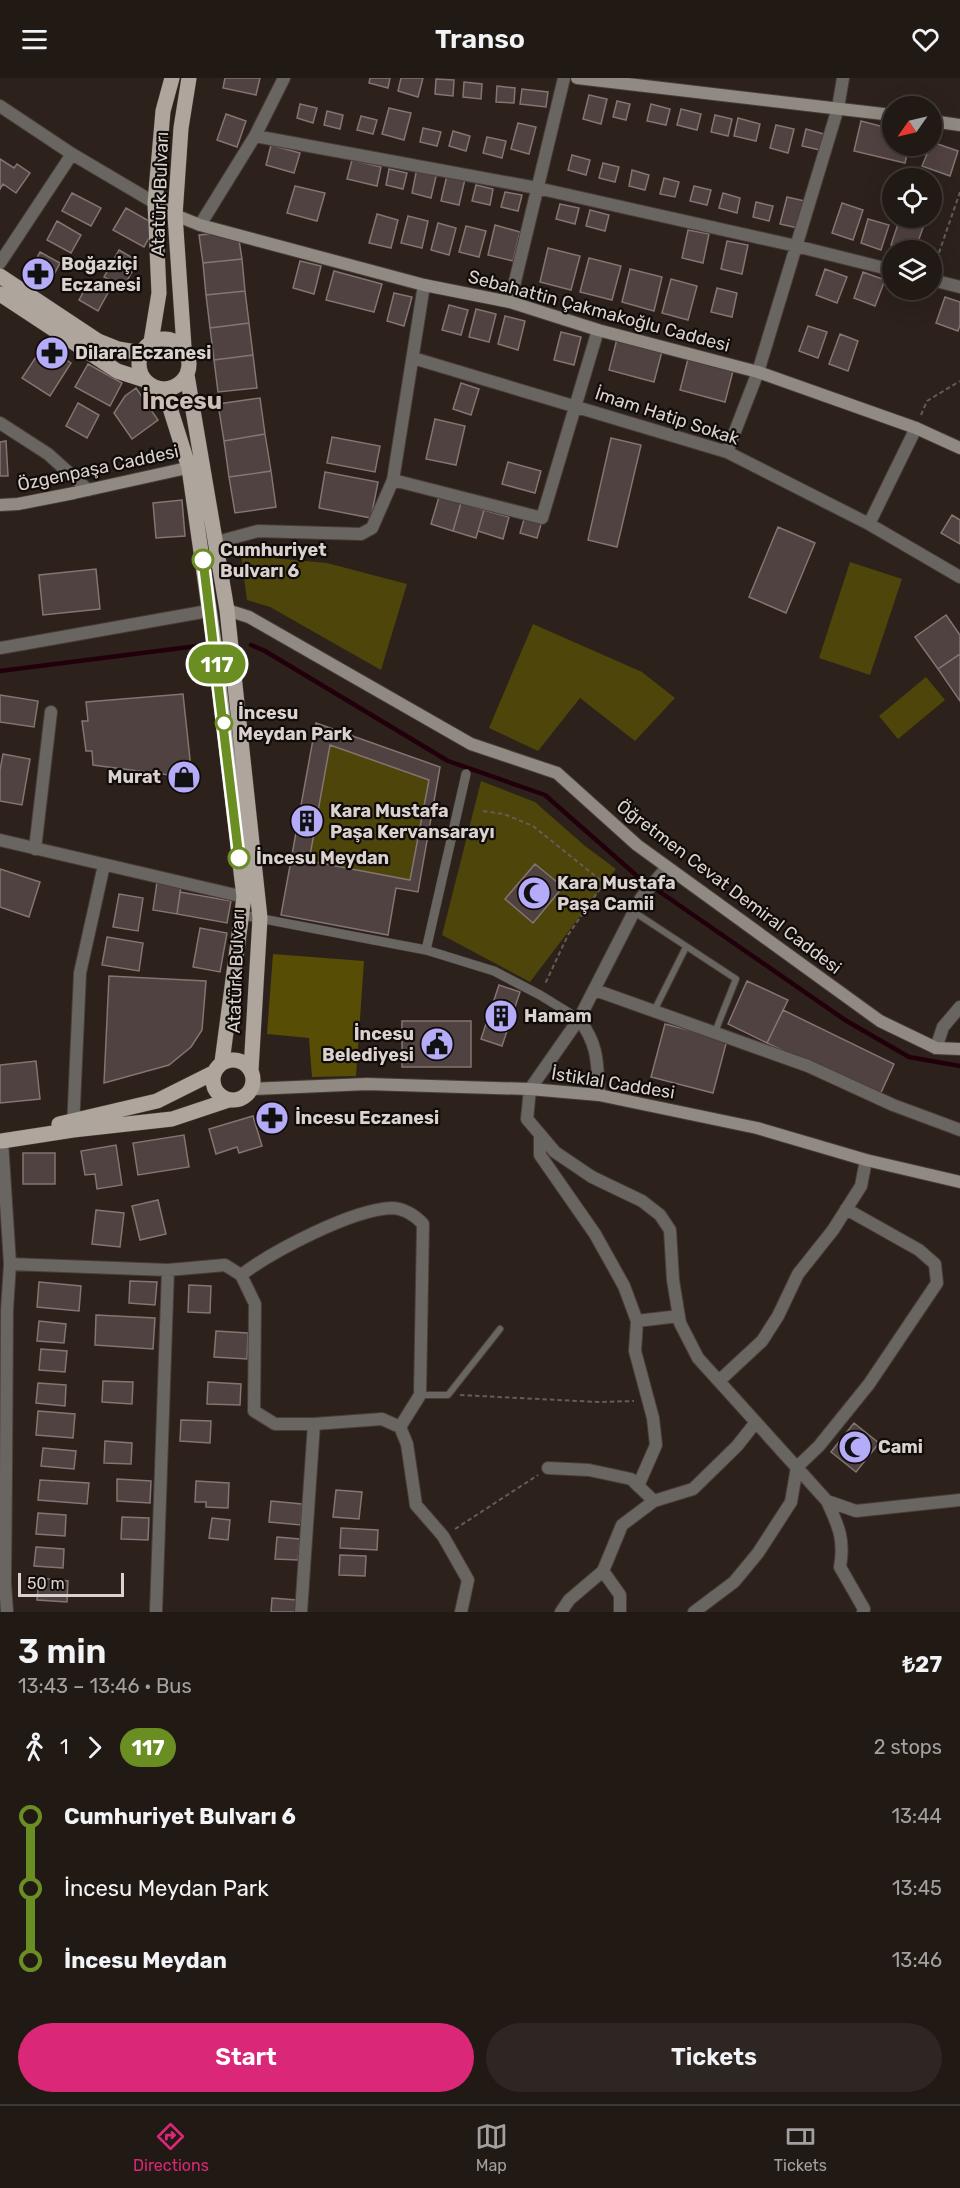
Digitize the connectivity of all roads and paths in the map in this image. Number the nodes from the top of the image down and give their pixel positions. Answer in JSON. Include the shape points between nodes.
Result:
{"nodes":[{"id":1,"x":172,"y":78,"type":"edge"},
{"id":2,"x":189,"y":78,"type":"edge"},
{"id":3,"x":284,"y":78,"type":"edge"},
{"id":4,"x":564,"y":78,"type":"edge"},
{"id":5,"x":577,"y":78,"type":"edge"},
{"id":6,"x":843,"y":78,"type":"edge"},
{"id":7,"x":0,"y":106,"type":"edge"},
{"id":8,"x":838,"y":108,"type":"junction"},
{"id":9,"x":882,"y":114,"type":"edge"},
{"id":10,"x":942,"y":122,"type":"edge"},
{"id":11,"x":960,"y":125,"type":"edge"},
{"id":12,"x":255,"y":136,"type":"junction"},
{"id":13,"x":72,"y":154,"type":"junction"},
{"id":14,"x":537,"y":188,"type":"junction"},
{"id":15,"x":960,"y":192,"type":"edge"},
{"id":16,"x":155,"y":203,"type":"junction"},
{"id":17,"x":176,"y":215,"type":"junction"},
{"id":18,"x":200,"y":225,"type":"junction"},
{"id":19,"x":942,"y":245,"type":"edge"},
{"id":20,"x":796,"y":246,"type":"junction"},
{"id":21,"x":0,"y":263,"type":"edge"},
{"id":22,"x":882,"y":268,"type":"edge"},
{"id":23,"x":0,"y":276,"type":"edge"},
{"id":24,"x":942,"y":282,"type":"edge"},
{"id":25,"x":424,"y":285,"type":"junction"},
{"id":26,"x":960,"y":287,"type":"edge"},
{"id":27,"x":0,"y":294,"type":"edge"},
{"id":28,"x":510,"y":302,"type":"junction"},
{"id":29,"x":598,"y":330,"type":"junction"},
{"id":30,"x":183,"y":347,"type":"junction"},
{"id":31,"x":146,"y":348,"type":"junction"},
{"id":32,"x":413,"y":358,"type":"junction"},
{"id":33,"x":758,"y":372,"type":"junction"},
{"id":34,"x":187,"y":375,"type":"junction"},
{"id":35,"x":145,"y":380,"type":"junction"},
{"id":36,"x":960,"y":381,"type":"edge"},
{"id":37,"x":164,"y":389,"type":"junction"},
{"id":38,"x":575,"y":405,"type":"junction"},
{"id":39,"x":0,"y":423,"type":"edge"},
{"id":40,"x":916,"y":428,"type":"junction"},
{"id":41,"x":960,"y":448,"type":"edge"},
{"id":42,"x":727,"y":452,"type":"junction"},
{"id":43,"x":195,"y":466,"type":"junction"},
{"id":44,"x":393,"y":480,"type":"junction"},
{"id":45,"x":88,"y":490,"type":"junction"},
{"id":46,"x":0,"y":505,"type":"edge"},
{"id":47,"x":869,"y":524,"type":"junction"},
{"id":48,"x":217,"y":542,"type":"junction"},
{"id":49,"x":960,"y":577,"type":"edge"},
{"id":50,"x":227,"y":610,"type":"junction"},
{"id":51,"x":208,"y":611,"type":"junction"},
{"id":52,"x":0,"y":648,"type":"edge"},
{"id":53,"x":51,"y":712,"type":"dead end"},
{"id":54,"x":466,"y":774,"type":"dead end"},
{"id":55,"x":483,"y":812,"type":"dead end"},
{"id":56,"x":0,"y":840,"type":"edge"},
{"id":57,"x":34,"y":849,"type":"junction"},
{"id":58,"x":104,"y":865,"type":"junction"},
{"id":59,"x":667,"y":867,"type":"junction"},
{"id":60,"x":244,"y":897,"type":"junction"},
{"id":61,"x":633,"y":912,"type":"junction"},
{"id":62,"x":242,"y":915,"type":"junction"},
{"id":63,"x":260,"y":918,"type":"junction"},
{"id":64,"x":687,"y":947,"type":"junction"},
{"id":65,"x":426,"y":950,"type":"junction"},
{"id":66,"x":595,"y":990,"type":"junction"},
{"id":67,"x":540,"y":995,"type":"junction"},
{"id":68,"x":960,"y":1007,"type":"edge"},
{"id":69,"x":654,"y":1011,"type":"junction"},
{"id":70,"x":579,"y":1019,"type":"junction"},
{"id":71,"x":715,"y":1032,"type":"junction"},
{"id":72,"x":936,"y":1048,"type":"junction"},
{"id":73,"x":960,"y":1050,"type":"edge"},
{"id":74,"x":218,"y":1068,"type":"junction"},
{"id":75,"x":251,"y":1070,"type":"junction"},
{"id":76,"x":251,"y":1089,"type":"junction"},
{"id":77,"x":530,"y":1089,"type":"junction"},
{"id":78,"x":599,"y":1095,"type":"junction"},
{"id":79,"x":229,"y":1100,"type":"junction"},
{"id":80,"x":74,"y":1125,"type":"junction"},
{"id":81,"x":960,"y":1130,"type":"edge"},
{"id":82,"x":540,"y":1134,"type":"junction"},
{"id":83,"x":1,"y":1141,"type":"edge"},
{"id":84,"x":866,"y":1160,"type":"junction"},
{"id":85,"x":960,"y":1182,"type":"edge"},
{"id":86,"x":846,"y":1209,"type":"junction"},
{"id":87,"x":10,"y":1264,"type":"junction"},
{"id":88,"x":168,"y":1270,"type":"junction"},
{"id":89,"x":241,"y":1275,"type":"junction"},
{"id":90,"x":4,"y":1310,"type":"edge"},
{"id":91,"x":679,"y":1316,"type":"junction"},
{"id":92,"x":637,"y":1321,"type":"junction"},
{"id":93,"x":500,"y":1329,"type":"dead end"},
{"id":94,"x":719,"y":1381,"type":"junction"},
{"id":95,"x":420,"y":1395,"type":"junction"},
{"id":96,"x":448,"y":1395,"type":"junction"},
{"id":97,"x":648,"y":1400,"type":"junction"},
{"id":98,"x":756,"y":1422,"type":"junction"},
{"id":99,"x":314,"y":1424,"type":"junction"},
{"id":100,"x":400,"y":1426,"type":"junction"},
{"id":101,"x":796,"y":1467,"type":"junction"},
{"id":102,"x":548,"y":1468,"type":"joint"},
{"id":103,"x":3,"y":1474,"type":"edge"},
{"id":104,"x":638,"y":1486,"type":"junction"},
{"id":105,"x":960,"y":1500,"type":"edge"},
{"id":106,"x":654,"y":1501,"type":"junction"},
{"id":107,"x":827,"y":1501,"type":"junction"},
{"id":108,"x":443,"y":1536,"type":"junction"},
{"id":109,"x":603,"y":1571,"type":"junction"},
{"id":110,"x":3,"y":1583,"type":"edge"},
{"id":111,"x":8,"y":1612,"type":"edge"},
{"id":112,"x":156,"y":1612,"type":"edge"},
{"id":113,"x":301,"y":1612,"type":"edge"},
{"id":114,"x":461,"y":1612,"type":"edge"},
{"id":115,"x":561,"y":1612,"type":"edge"},
{"id":116,"x":620,"y":1612,"type":"edge"},
{"id":117,"x":694,"y":1612,"type":"edge"},
{"id":118,"x":863,"y":1612,"type":"edge"}],
"edges":[{"from":1,"to":16,"type":"main road","name":"Atatürk Bulvarı","via":[[163,111]]},
{"from":2,"to":17,"type":"main road","name":"Atatürk Bulvarı","via":[[181,128]]},
{"from":3,"to":12,"type":"street"},
{"from":4,"to":14,"type":"street"},
{"from":5,"to":8,"type":"main road"},
{"from":6,"to":8,"type":"street"},
{"from":7,"to":13,"type":"street"},
{"from":8,"to":9,"type":"main road"},
{"from":8,"to":20,"type":"street"},
{"from":10,"to":11,"type":"main road"},
{"from":12,"to":14,"type":"street"},
{"from":12,"to":18,"type":"street"},
{"from":13,"to":16,"type":"street"},
{"from":13,"to":21,"type":"street"},
{"from":14,"to":20,"type":"street"},
{"from":14,"to":28,"type":"street"},
{"from":15,"to":19,"type":"path"},
{"from":16,"to":17,"type":"main road","name":"Sebahattin Çakmakoğlu Caddesi"},
{"from":16,"to":31,"type":"main road","name":"Atatürk Bulvarı","via":[[159,293]]},
{"from":17,"to":18,"type":"main road","name":"Sebahattin Çakmakoğlu Caddesi"},
{"from":17,"to":30,"type":"main road","name":"Atatürk Bulvarı"},
{"from":18,"to":25,"type":"main road","name":"Sebahattin Çakmakoğlu Caddesi"},
{"from":20,"to":22,"type":"street"},
{"from":20,"to":33,"type":"street"},
{"from":23,"to":31,"type":"main road","via":[[98,341],[118,349]]},
{"from":24,"to":26,"type":"street"},
{"from":25,"to":28,"type":"main road","name":"Sebahattin Çakmakoğlu Caddesi"},
{"from":25,"to":32,"type":"street"},
{"from":27,"to":35,"type":"main road","via":[[117,371]]},
{"from":28,"to":29,"type":"main road","name":"Sebahattin Çakmakoğlu Caddesi"},
{"from":29,"to":33,"type":"main road","name":"Sebahattin Çakmakoğlu Caddesi"},
{"from":29,"to":38,"type":"street"},
{"from":30,"to":31,"type":"main road","via":[[172,339],[157,339]]},
{"from":30,"to":34,"type":"main road","via":[[189,360]]},
{"from":31,"to":35,"type":"main road","via":[[139,367]]},
{"from":32,"to":38,"type":"street","name":"İmam Hatip Sokak"},
{"from":32,"to":44,"type":"street"},
{"from":33,"to":40,"type":"main road","name":"Sebahattin Çakmakoğlu Caddesi"},
{"from":33,"to":42,"type":"street"},
{"from":34,"to":37,"type":"main road","via":[[178,385]]},
{"from":34,"to":43,"type":"main road","name":"Atatürk Bulvarı"},
{"from":35,"to":37,"type":"main road"},
{"from":36,"to":40,"type":"path","via":[[927,401]]},
{"from":37,"to":43,"type":"main road","name":"Atatürk Bulvarı"},
{"from":38,"to":42,"type":"street","name":"İmam Hatip Sokak"},
{"from":38,"to":44,"type":"street","via":[[542,518]]},
{"from":39,"to":45,"type":"street","via":[[48,454]]},
{"from":40,"to":41,"type":"main road","name":"Sebahattin Çakmakoğlu Caddesi"},
{"from":40,"to":47,"type":"street"},
{"from":42,"to":47,"type":"street","name":"İmam Hatip Sokak"},
{"from":43,"to":45,"type":"main road","name":"Özgenpaşa Caddesi"},
{"from":43,"to":48,"type":"main road","name":"Atatürk Bulvarı"},
{"from":43,"to":51,"type":"main road","name":"Atatürk Bulvarı"},
{"from":44,"to":48,"type":"street","via":[[372,528],[361,534],[258,531]]},
{"from":45,"to":46,"type":"main road","name":"Özgenpaşa Caddesi"},
{"from":47,"to":49,"type":"street","name":"İmam Hatip Sokak"},
{"from":48,"to":50,"type":"main road","name":"Atatürk Bulvarı"},
{"from":50,"to":59,"type":"main road","name":"Öğretmen Cevat Demiral Caddesi","via":[[249,617],[471,744],[557,773]]},
{"from":50,"to":63,"type":"main road","name":"Atatürk Bulvarı"},
{"from":51,"to":52,"type":"street"},
{"from":51,"to":60,"type":"main road","name":"Atatürk Bulvarı"},
{"from":53,"to":57,"type":"street"},
{"from":54,"to":65,"type":"street"},
{"from":55,"to":67,"type":"path","via":[[504,814],[533,826],[604,883],[568,934]]},
{"from":56,"to":57,"type":"street"},
{"from":57,"to":58,"type":"street"},
{"from":58,"to":60,"type":"street"},
{"from":58,"to":80,"type":"street","via":[[80,973]]},
{"from":59,"to":61,"type":"street"},
{"from":59,"to":72,"type":"main road","name":"Öğretmen Cevat Demiral Caddesi","via":[[880,1021]]},
{"from":60,"to":62,"type":"main road","name":"Atatürk Bulvarı"},
{"from":61,"to":64,"type":"lane"},
{"from":61,"to":66,"type":"street"},
{"from":62,"to":63,"type":"street"},
{"from":62,"to":74,"type":"main road","name":"Atatürk Bulvarı"},
{"from":63,"to":65,"type":"street"},
{"from":63,"to":75,"type":"main road","name":"Atatürk Bulvarı"},
{"from":64,"to":69,"type":"lane"},
{"from":64,"to":71,"type":"lane","via":[[736,978]]},
{"from":65,"to":67,"type":"street","via":[[494,971]]},
{"from":66,"to":69,"type":"street"},
{"from":66,"to":70,"type":"street"},
{"from":67,"to":70,"type":"street"},
{"from":68,"to":72,"type":"street","via":[[943,1028]]},
{"from":69,"to":71,"type":"street"},
{"from":70,"to":77,"type":"street"},
{"from":70,"to":78,"type":"street","via":[[596,1053]]},
{"from":71,"to":81,"type":"street"},
{"from":72,"to":73,"type":"main road","name":"Öğretmen Cevat Demiral Caddesi"},
{"from":74,"to":75,"type":"main road","name":"Atatürk Bulvarı","via":[[234,1059]]},
{"from":74,"to":79,"type":"main road","via":[[214,1087]]},
{"from":74,"to":80,"type":"main road","via":[[157,1101]]},
{"from":75,"to":76,"type":"main road","name":"Atatürk Bulvarı"},
{"from":76,"to":77,"type":"main road","name":"İstiklal Caddesi","via":[[367,1084]]},
{"from":76,"to":79,"type":"main road","via":[[242,1098]]},
{"from":77,"to":78,"type":"main road","name":"İstiklal Caddesi"},
{"from":77,"to":82,"type":"street","via":[[527,1119]]},
{"from":78,"to":84,"type":"main road","name":"İstiklal Caddesi","via":[[757,1128]]},
{"from":79,"to":80,"type":"main road","via":[[172,1119]]},
{"from":80,"to":83,"type":"main road"},
{"from":82,"to":91,"type":"street","via":[[555,1152],[592,1177],[642,1201],[660,1215],[670,1230]]},
{"from":82,"to":92,"type":"street","via":[[540,1155],[595,1234],[624,1286]]},
{"from":83,"to":87,"type":"street"},
{"from":84,"to":85,"type":"main road","name":"İstiklal Caddesi"},
{"from":84,"to":86,"type":"street","via":[[861,1186]]},
{"from":86,"to":94,"type":"street","via":[[798,1274],[762,1341]]},
{"from":86,"to":101,"type":"street","via":[[919,1250],[935,1264],[937,1283],[868,1384],[819,1446]]},
{"from":87,"to":88,"type":"street"},
{"from":87,"to":90,"type":"street"},
{"from":88,"to":89,"type":"street","via":[[225,1265]]},
{"from":88,"to":112,"type":"street"},
{"from":89,"to":95,"type":"street","via":[[260,1261],[345,1218],[392,1208],[415,1215],[423,1224]]},
{"from":89,"to":99,"type":"street","via":[[255,1304],[254,1411],[275,1424]]},
{"from":90,"to":103,"type":"street"},
{"from":91,"to":92,"type":"street"},
{"from":91,"to":94,"type":"street","via":[[699,1358]]},
{"from":92,"to":97,"type":"street","via":[[635,1351]]},
{"from":93,"to":96,"type":"lane"},
{"from":94,"to":98,"type":"street"},
{"from":95,"to":96,"type":"lane"},
{"from":95,"to":100,"type":"street"},
{"from":96,"to":97,"type":"path","via":[[598,1402]]},
{"from":97,"to":104,"type":"street","via":[[656,1445]]},
{"from":98,"to":101,"type":"street"},
{"from":98,"to":106,"type":"street","via":[[693,1489]]},
{"from":99,"to":100,"type":"street","via":[[382,1419]]},
{"from":99,"to":113,"type":"street"},
{"from":100,"to":108,"type":"street","via":[[407,1444],[416,1505]]},
{"from":101,"to":107,"type":"street"},
{"from":101,"to":117,"type":"street","via":[[791,1502],[758,1553],[734,1582]]},
{"from":102,"to":104,"type":"street","via":[[589,1470],[631,1479]]},
{"from":102,"to":108,"type":"path"},
{"from":103,"to":110,"type":"street"},
{"from":104,"to":106,"type":"street"},
{"from":105,"to":107,"type":"street","via":[[856,1511]]},
{"from":106,"to":109,"type":"street","via":[[622,1525]]},
{"from":107,"to":118,"type":"street","via":[[839,1527],[843,1550],[840,1567]]},
{"from":108,"to":114,"type":"street","via":[[468,1580]]},
{"from":109,"to":115,"type":"street"},
{"from":109,"to":116,"type":"street","via":[[620,1595]]},
{"from":110,"to":111,"type":"street"}]}
